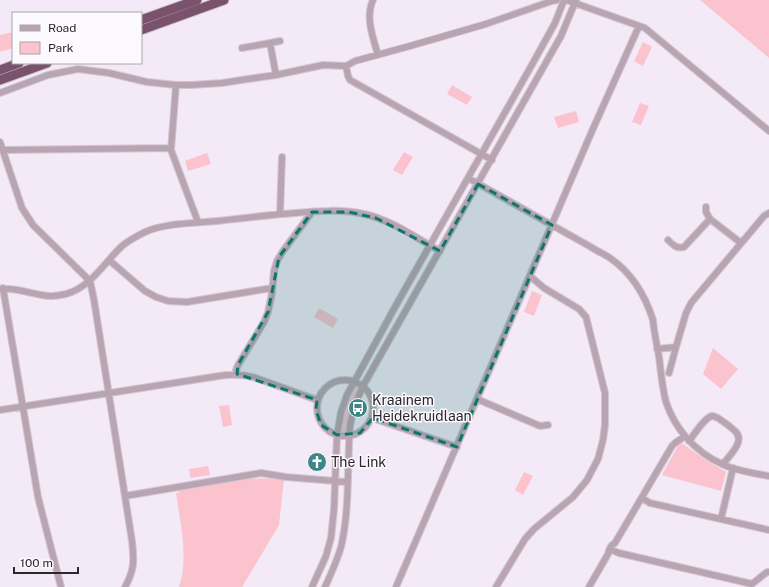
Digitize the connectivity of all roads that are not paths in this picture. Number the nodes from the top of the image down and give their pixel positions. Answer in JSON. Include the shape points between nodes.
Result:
{"nodes":[{"id":1,"x":197,"y":0,"type":"edge"},
{"id":2,"x":224,"y":0,"type":"edge"},
{"id":3,"x":373,"y":0,"type":"edge"},
{"id":4,"x":557,"y":0,"type":"edge"},
{"id":5,"x":565,"y":0,"type":"edge"},
{"id":6,"x":575,"y":1,"type":"edge"},
{"id":7,"x":142,"y":20,"type":"edge"},
{"id":8,"x":639,"y":26,"type":"junction"},
{"id":9,"x":142,"y":30,"type":"edge"},
{"id":10,"x":280,"y":42,"type":"dead end"},
{"id":11,"x":270,"y":44,"type":"junction"},
{"id":12,"x":242,"y":48,"type":"dead end"},
{"id":13,"x":378,"y":55,"type":"junction"},
{"id":14,"x":16,"y":64,"type":"edge"},
{"id":15,"x":44,"y":64,"type":"edge"},
{"id":16,"x":346,"y":66,"type":"junction"},
{"id":17,"x":0,"y":70,"type":"edge"},
{"id":18,"x":276,"y":75,"type":"junction"},
{"id":19,"x":0,"y":80,"type":"edge"},
{"id":20,"x":176,"y":85,"type":"junction"},
{"id":21,"x":0,"y":93,"type":"edge"},
{"id":22,"x":769,"y":131,"type":"edge"},
{"id":23,"x":0,"y":142,"type":"edge"},
{"id":24,"x":171,"y":148,"type":"junction"},
{"id":25,"x":3,"y":150,"type":"junction"},
{"id":26,"x":482,"y":154,"type":"junction"},
{"id":27,"x":282,"y":157,"type":"dead end"},
{"id":28,"x":492,"y":160,"type":"junction"},
{"id":29,"x":468,"y":178,"type":"junction"},
{"id":30,"x":478,"y":184,"type":"junction"},
{"id":31,"x":706,"y":207,"type":"dead end"},
{"id":32,"x":312,"y":212,"type":"junction"},
{"id":33,"x":769,"y":212,"type":"edge"},
{"id":34,"x":280,"y":214,"type":"junction"},
{"id":35,"x":710,"y":219,"type":"junction"},
{"id":36,"x":198,"y":222,"type":"junction"},
{"id":37,"x":552,"y":225,"type":"junction"},
{"id":38,"x":668,"y":240,"type":"dead end"},
{"id":39,"x":741,"y":244,"type":"junction"},
{"id":40,"x":430,"y":246,"type":"junction"},
{"id":41,"x":440,"y":252,"type":"junction"},
{"id":42,"x":109,"y":260,"type":"junction"},
{"id":43,"x":530,"y":276,"type":"junction"},
{"id":44,"x":90,"y":281,"type":"junction"},
{"id":45,"x":527,"y":283,"type":"junction"},
{"id":46,"x":2,"y":288,"type":"edge"},
{"id":47,"x":272,"y":288,"type":"junction"},
{"id":48,"x":544,"y":288,"type":"junction"},
{"id":49,"x":676,"y":347,"type":"junction"},
{"id":50,"x":657,"y":349,"type":"junction"},
{"id":51,"x":669,"y":373,"type":"dead end"},
{"id":52,"x":237,"y":374,"type":"junction"},
{"id":53,"x":353,"y":381,"type":"junction"},
{"id":54,"x":364,"y":386,"type":"junction"},
{"id":55,"x":108,"y":393,"type":"junction"},
{"id":56,"x":477,"y":399,"type":"junction"},
{"id":57,"x":318,"y":400,"type":"junction"},
{"id":58,"x":23,"y":407,"type":"junction"},
{"id":59,"x":0,"y":410,"type":"edge"},
{"id":60,"x":372,"y":418,"type":"junction"},
{"id":61,"x":548,"y":425,"type":"dead end"},
{"id":62,"x":337,"y":435,"type":"junction"},
{"id":63,"x":349,"y":436,"type":"junction"},
{"id":64,"x":684,"y":436,"type":"junction"},
{"id":65,"x":689,"y":441,"type":"junction"},
{"id":66,"x":457,"y":447,"type":"junction"},
{"id":67,"x":723,"y":464,"type":"junction"},
{"id":68,"x":733,"y":468,"type":"junction"},
{"id":69,"x":769,"y":476,"type":"edge"},
{"id":70,"x":336,"y":481,"type":"junction"},
{"id":71,"x":348,"y":482,"type":"junction"},
{"id":72,"x":125,"y":496,"type":"junction"},
{"id":73,"x":642,"y":498,"type":"junction"},
{"id":74,"x":721,"y":519,"type":"junction"},
{"id":75,"x":769,"y":530,"type":"edge"},
{"id":76,"x":611,"y":552,"type":"junction"},
{"id":77,"x":768,"y":571,"type":"edge"},
{"id":78,"x":753,"y":586,"type":"edge"},
{"id":79,"x":61,"y":587,"type":"edge"},
{"id":80,"x":125,"y":587,"type":"edge"},
{"id":81,"x":312,"y":587,"type":"edge"},
{"id":82,"x":325,"y":587,"type":"edge"},
{"id":83,"x":396,"y":587,"type":"edge"},
{"id":84,"x":496,"y":587,"type":"edge"},
{"id":85,"x":588,"y":587,"type":"edge"}],
"edges":[{"from":1,"to":7,"type":"highway"},
{"from":2,"to":9,"type":"highway"},
{"from":3,"to":13,"type":"street","via":[[369,19]]},
{"from":4,"to":13,"type":"street","via":[[486,24]]},
{"from":5,"to":6,"type":"street"},
{"from":5,"to":26,"type":"street","via":[[546,40]]},
{"from":6,"to":8,"type":"street"},
{"from":6,"to":28,"type":"street","via":[[561,36]]},
{"from":8,"to":22,"type":"street"},
{"from":8,"to":37,"type":"street"},
{"from":10,"to":11,"type":"street"},
{"from":11,"to":12,"type":"street"},
{"from":11,"to":18,"type":"street"},
{"from":13,"to":16,"type":"street","via":[[352,61]]},
{"from":14,"to":17,"type":"highway"},
{"from":15,"to":19,"type":"highway"},
{"from":16,"to":18,"type":"street","via":[[322,65]]},
{"from":16,"to":26,"type":"street","via":[[350,80]]},
{"from":18,"to":20,"type":"street","via":[[217,84]]},
{"from":20,"to":21,"type":"street","via":[[78,69],[48,75]]},
{"from":20,"to":24,"type":"street"},
{"from":23,"to":25,"type":"street"},
{"from":24,"to":25,"type":"street"},
{"from":24,"to":36,"type":"street"},
{"from":25,"to":44,"type":"street","via":[[22,208],[33,225]]},
{"from":26,"to":28,"type":"street"},
{"from":26,"to":29,"type":"street"},
{"from":27,"to":34,"type":"street"},
{"from":28,"to":30,"type":"street"},
{"from":29,"to":30,"type":"street"},
{"from":29,"to":40,"type":"street"},
{"from":30,"to":37,"type":"street"},
{"from":30,"to":41,"type":"street"},
{"from":31,"to":35,"type":"street"},
{"from":32,"to":34,"type":"street"},
{"from":32,"to":40,"type":"street","via":[[365,214],[386,222]]},
{"from":32,"to":47,"type":"street","via":[[279,257]]},
{"from":33,"to":39,"type":"street"},
{"from":34,"to":36,"type":"street"},
{"from":35,"to":38,"type":"street","via":[[684,247],[676,247]]},
{"from":35,"to":39,"type":"street"},
{"from":36,"to":42,"type":"street","via":[[167,225],[146,231],[124,245]]},
{"from":37,"to":43,"type":"street"},
{"from":37,"to":50,"type":"street","via":[[610,258],[629,275],[649,309]]},
{"from":39,"to":49,"type":"street","via":[[691,303]]},
{"from":40,"to":41,"type":"street"},
{"from":40,"to":53,"type":"street"},
{"from":41,"to":54,"type":"street"},
{"from":42,"to":44,"type":"street"},
{"from":42,"to":47,"type":"street","via":[[145,291],[168,301],[187,302]]},
{"from":43,"to":45,"type":"street"},
{"from":43,"to":48,"type":"street"},
{"from":44,"to":46,"type":"street","via":[[73,291],[53,296]]},
{"from":44,"to":55,"type":"street"},
{"from":45,"to":48,"type":"street"},
{"from":45,"to":56,"type":"street"},
{"from":46,"to":58,"type":"street"},
{"from":47,"to":52,"type":"street","via":[[270,306],[264,322],[238,365]]},
{"from":48,"to":84,"type":"street","via":[[579,309],[586,317],[605,393],[603,440],[598,459],[586,480],[573,497],[525,539]]},
{"from":49,"to":50,"type":"street"},
{"from":49,"to":51,"type":"street"},
{"from":50,"to":64,"type":"street","via":[[666,401]]},
{"from":52,"to":55,"type":"street"},
{"from":52,"to":57,"type":"street"},
{"from":53,"to":54,"type":"street"},
{"from":53,"to":57,"type":"street","via":[[333,382],[319,395]]},
{"from":53,"to":62,"type":"street","via":[[343,403]]},
{"from":54,"to":60,"type":"street","via":[[373,402]]},
{"from":54,"to":63,"type":"street","via":[[352,413]]},
{"from":55,"to":58,"type":"street"},
{"from":55,"to":72,"type":"street"},
{"from":56,"to":61,"type":"street","via":[[540,426]]},
{"from":56,"to":66,"type":"street"},
{"from":57,"to":62,"type":"street","via":[[316,410],[321,425],[328,432]]},
{"from":58,"to":59,"type":"street"},
{"from":58,"to":79,"type":"street","via":[[38,497]]},
{"from":60,"to":63,"type":"street","via":[[360,433]]},
{"from":60,"to":66,"type":"street"},
{"from":62,"to":63,"type":"street"},
{"from":62,"to":70,"type":"street"},
{"from":63,"to":71,"type":"street"},
{"from":64,"to":65,"type":"street"},
{"from":64,"to":73,"type":"street","via":[[675,443]]},
{"from":65,"to":67,"type":"street","via":[[706,455]]},
{"from":65,"to":67,"type":"street","via":[[706,420],[715,416],[718,418],[737,433],[739,439]]},
{"from":66,"to":83,"type":"street"},
{"from":67,"to":68,"type":"street"},
{"from":68,"to":69,"type":"street"},
{"from":68,"to":74,"type":"street"},
{"from":70,"to":71,"type":"street"},
{"from":70,"to":72,"type":"street","via":[[262,473]]},
{"from":70,"to":81,"type":"street","via":[[331,538]]},
{"from":71,"to":82,"type":"street","via":[[342,542]]},
{"from":72,"to":80,"type":"street","via":[[133,554],[132,571]]},
{"from":73,"to":74,"type":"street","via":[[650,503]]},
{"from":73,"to":76,"type":"street"},
{"from":74,"to":75,"type":"street"},
{"from":76,"to":78,"type":"street"},
{"from":76,"to":85,"type":"street"},
{"from":77,"to":78,"type":"street"}]}
